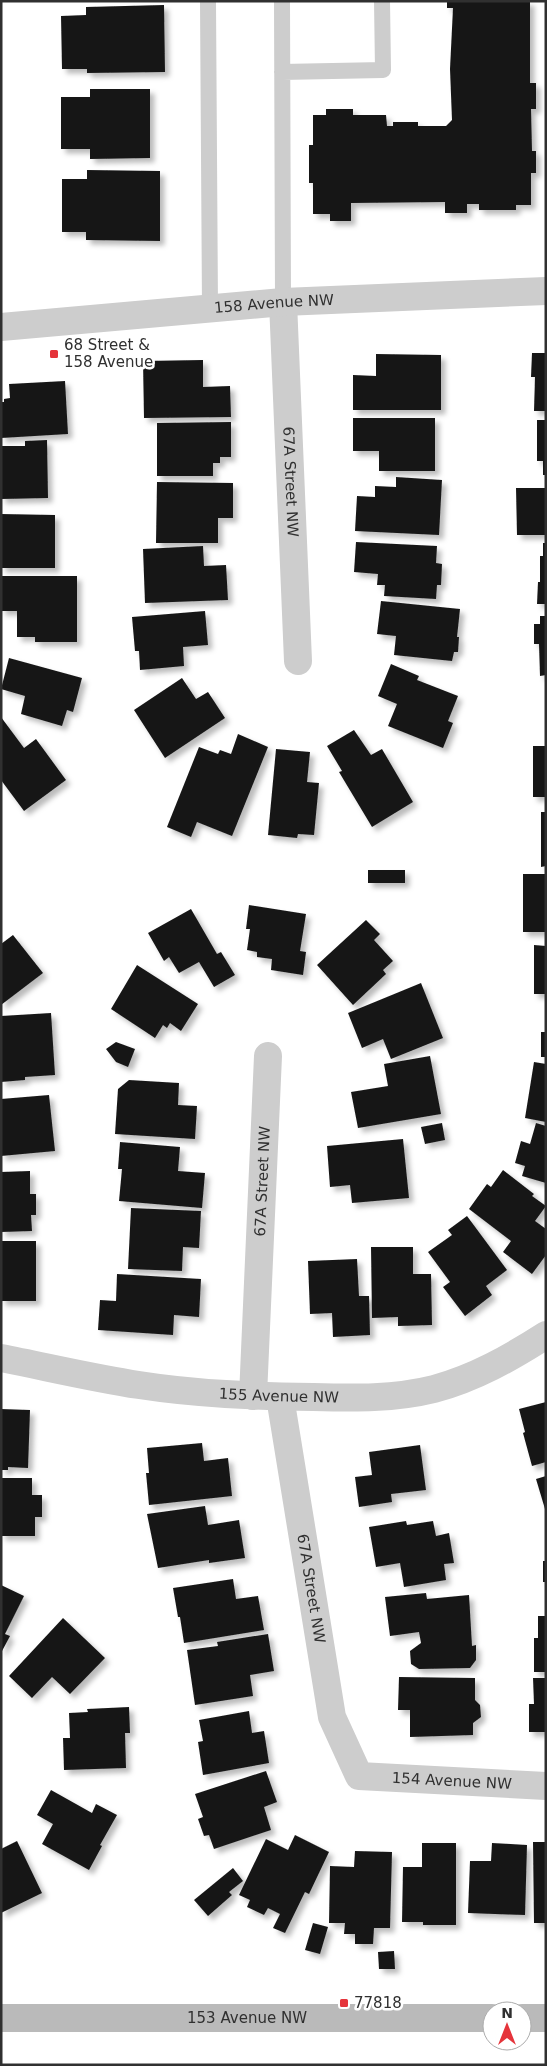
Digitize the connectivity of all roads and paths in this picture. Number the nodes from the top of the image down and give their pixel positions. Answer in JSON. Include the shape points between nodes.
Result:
{"nodes":[{"id":1,"x":208,"y":1,"type":"edge"},
{"id":2,"x":282,"y":1,"type":"edge"},
{"id":3,"x":382,"y":1,"type":"edge"},
{"id":4,"x":282,"y":72,"type":"junction"},
{"id":5,"x":546,"y":291,"type":"edge"},
{"id":6,"x":283,"y":302,"type":"junction"},
{"id":7,"x":210,"y":308,"type":"junction"},
{"id":8,"x":1,"y":326,"type":"edge"},
{"id":9,"x":298,"y":661,"type":"dead end"},
{"id":10,"x":268,"y":1056,"type":"dead end"},
{"id":11,"x":546,"y":1335,"type":"edge"},
{"id":12,"x":1,"y":1358,"type":"edge"},
{"id":13,"x":253,"y":1396,"type":"junction"},
{"id":14,"x":280,"y":1396,"type":"junction"},
{"id":15,"x":359,"y":1776,"type":"joint"},
{"id":16,"x":546,"y":1786,"type":"edge"},
{"id":17,"x":1,"y":2018,"type":"edge"},
{"id":18,"x":482,"y":2018,"type":"edge"},
{"id":19,"x":532,"y":2018,"type":"edge"},
{"id":20,"x":546,"y":2018,"type":"edge"}],
"edges":[{"from":1,"to":7,"type":"lane"},
{"from":2,"to":4,"type":"lane"},
{"from":3,"to":4,"type":"lane","via":[[383,70]]},
{"from":4,"to":6,"type":"lane"},
{"from":5,"to":6,"type":"street","name":"158 Avenue NW"},
{"from":6,"to":7,"type":"street","name":"158 Avenue NW"},
{"from":6,"to":9,"type":"street","name":"67A Street NW"},
{"from":7,"to":8,"type":"street","name":"158 Avenue NW"},
{"from":10,"to":13,"type":"street","name":"67A Street NW"},
{"from":11,"to":14,"type":"street","name":"155 Avenue NW","via":[[471,1377],[434,1389],[398,1396]]},
{"from":12,"to":13,"type":"street","name":"155 Avenue NW","via":[[139,1385]]},
{"from":13,"to":14,"type":"street","name":"155 Avenue NW"},
{"from":14,"to":15,"type":"street","name":"67A Street NW","via":[[332,1717]]},
{"from":15,"to":16,"type":"street","name":"154 Avenue NW"},
{"from":17,"to":18,"type":"main road","name":"153 Avenue NW"},
{"from":19,"to":20,"type":"main road"}]}
